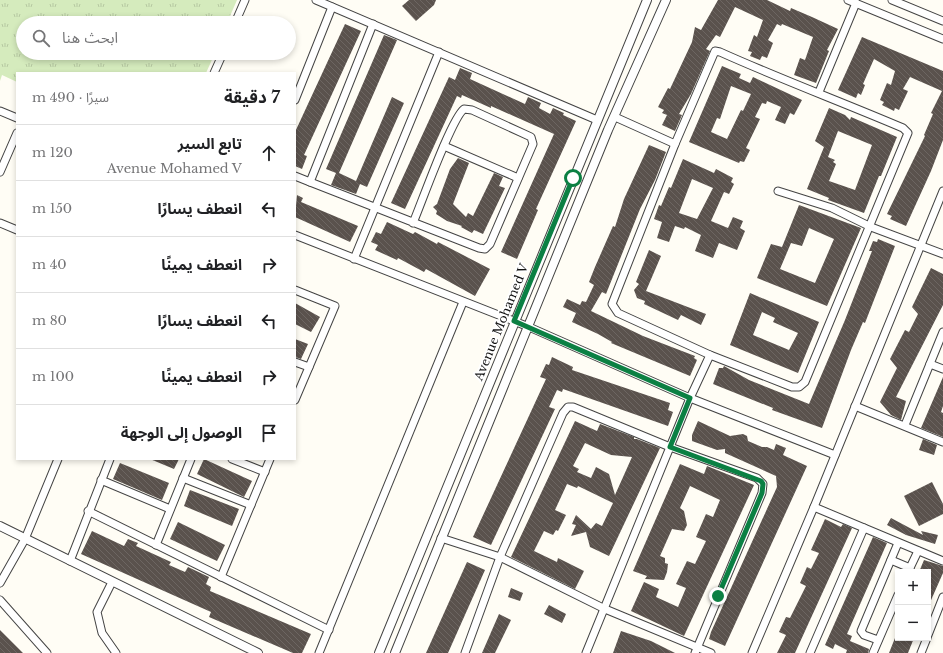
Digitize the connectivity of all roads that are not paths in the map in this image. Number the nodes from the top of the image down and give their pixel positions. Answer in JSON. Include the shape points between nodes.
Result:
{"nodes":[{"id":1,"x":245,"y":0,"type":"edge"},
{"id":2,"x":316,"y":0,"type":"edge"},
{"id":3,"x":647,"y":0,"type":"edge"},
{"id":4,"x":666,"y":0,"type":"edge"},
{"id":5,"x":848,"y":0,"type":"edge"},
{"id":6,"x":892,"y":0,"type":"edge"},
{"id":7,"x":856,"y":4,"type":"junction"},
{"id":8,"x":332,"y":7,"type":"junction"},
{"id":9,"x":238,"y":16,"type":"edge"},
{"id":10,"x":943,"y":21,"type":"edge"},
{"id":11,"x":373,"y":24,"type":"junction"},
{"id":12,"x":943,"y":39,"type":"edge"},
{"id":13,"x":439,"y":52,"type":"junction"},
{"id":14,"x":220,"y":60,"type":"edge"},
{"id":15,"x":214,"y":72,"type":"edge"},
{"id":16,"x":819,"y":92,"type":"junction"},
{"id":17,"x":296,"y":97,"type":"edge"},
{"id":18,"x":0,"y":111,"type":"edge"},
{"id":19,"x":615,"y":117,"type":"junction"},
{"id":20,"x":16,"y":118,"type":"edge"},
{"id":21,"x":597,"y":120,"type":"junction"},
{"id":22,"x":16,"y":135,"type":"edge"},
{"id":23,"x":675,"y":144,"type":"junction"},
{"id":24,"x":444,"y":146,"type":"junction"},
{"id":25,"x":0,"y":172,"type":"edge"},
{"id":26,"x":296,"y":176,"type":"edge"},
{"id":27,"x":518,"y":178,"type":"junction"},
{"id":28,"x":310,"y":182,"type":"junction"},
{"id":29,"x":778,"y":191,"type":"dead end"},
{"id":30,"x":943,"y":191,"type":"edge"},
{"id":31,"x":376,"y":208,"type":"junction"},
{"id":32,"x":414,"y":222,"type":"junction"},
{"id":33,"x":0,"y":223,"type":"edge"},
{"id":34,"x":870,"y":227,"type":"junction"},
{"id":35,"x":16,"y":230,"type":"edge"},
{"id":36,"x":296,"y":235,"type":"edge"},
{"id":37,"x":921,"y":246,"type":"junction"},
{"id":38,"x":943,"y":254,"type":"edge"},
{"id":39,"x":354,"y":259,"type":"junction"},
{"id":40,"x":296,"y":290,"type":"edge"},
{"id":41,"x":463,"y":302,"type":"junction"},
{"id":42,"x":514,"y":321,"type":"junction"},
{"id":43,"x":529,"y":327,"type":"junction"},
{"id":44,"x":943,"y":332,"type":"edge"},
{"id":45,"x":710,"y":355,"type":"junction"},
{"id":46,"x":296,"y":362,"type":"edge"},
{"id":47,"x":930,"y":364,"type":"junction"},
{"id":48,"x":309,"y":367,"type":"junction"},
{"id":49,"x":943,"y":369,"type":"edge"},
{"id":50,"x":296,"y":398,"type":"edge"},
{"id":51,"x":690,"y":398,"type":"junction"},
{"id":52,"x":855,"y":406,"type":"junction"},
{"id":53,"x":905,"y":425,"type":"junction"},
{"id":54,"x":943,"y":442,"type":"edge"},
{"id":55,"x":670,"y":447,"type":"junction"},
{"id":56,"x":835,"y":455,"type":"junction"},
{"id":57,"x":58,"y":460,"type":"edge"},
{"id":58,"x":110,"y":460,"type":"edge"},
{"id":59,"x":191,"y":460,"type":"edge"},
{"id":60,"x":235,"y":460,"type":"edge"},
{"id":61,"x":270,"y":460,"type":"edge"},
{"id":62,"x":265,"y":472,"type":"junction"},
{"id":63,"x":183,"y":478,"type":"junction"},
{"id":64,"x":101,"y":480,"type":"junction"},
{"id":65,"x":251,"y":505,"type":"junction"},
{"id":66,"x":814,"y":507,"type":"junction"},
{"id":67,"x":170,"y":508,"type":"junction"},
{"id":68,"x":88,"y":511,"type":"junction"},
{"id":69,"x":0,"y":526,"type":"edge"},
{"id":70,"x":864,"y":528,"type":"junction"},
{"id":71,"x":25,"y":538,"type":"junction"},
{"id":72,"x":441,"y":538,"type":"junction"},
{"id":73,"x":898,"y":543,"type":"junction"},
{"id":74,"x":156,"y":545,"type":"junction"},
{"id":75,"x":918,"y":551,"type":"junction"},
{"id":76,"x":500,"y":558,"type":"junction"},
{"id":77,"x":891,"y":560,"type":"junction"},
{"id":78,"x":70,"y":561,"type":"junction"},
{"id":79,"x":943,"y":561,"type":"edge"},
{"id":80,"x":907,"y":569,"type":"edge"},
{"id":81,"x":909,"y":569,"type":"edge"},
{"id":82,"x":221,"y":577,"type":"junction"},
{"id":83,"x":112,"y":582,"type":"junction"},
{"id":84,"x":0,"y":583,"type":"edge"},
{"id":85,"x":943,"y":597,"type":"edge"},
{"id":86,"x":0,"y":600,"type":"edge"},
{"id":87,"x":895,"y":602,"type":"edge"},
{"id":88,"x":605,"y":609,"type":"junction"},
{"id":89,"x":931,"y":629,"type":"edge"},
{"id":90,"x":329,"y":630,"type":"junction"},
{"id":91,"x":878,"y":640,"type":"junction"},
{"id":92,"x":926,"y":641,"type":"edge"},
{"id":93,"x":696,"y":650,"type":"edge"},
{"id":94,"x":47,"y":653,"type":"edge"},
{"id":95,"x":116,"y":653,"type":"edge"},
{"id":96,"x":258,"y":653,"type":"edge"},
{"id":97,"x":319,"y":653,"type":"edge"},
{"id":98,"x":378,"y":653,"type":"edge"},
{"id":99,"x":395,"y":653,"type":"edge"},
{"id":100,"x":465,"y":653,"type":"edge"},
{"id":101,"x":586,"y":653,"type":"edge"},
{"id":102,"x":711,"y":653,"type":"edge"},
{"id":103,"x":752,"y":653,"type":"edge"},
{"id":104,"x":810,"y":653,"type":"edge"},
{"id":105,"x":874,"y":653,"type":"edge"},
{"id":106,"x":921,"y":653,"type":"edge"}],
"edges":[{"from":1,"to":9,"type":"street"},
{"from":2,"to":8,"type":"street"},
{"from":3,"to":21,"type":"street","name":"Avenue Mohamed V"},
{"from":4,"to":19,"type":"street"},
{"from":5,"to":7,"type":"street"},
{"from":6,"to":10,"type":"street"},
{"from":7,"to":12,"type":"street"},
{"from":7,"to":16,"type":"street"},
{"from":8,"to":11,"type":"street"},
{"from":8,"to":17,"type":"street"},
{"from":11,"to":13,"type":"street"},
{"from":11,"to":28,"type":"street"},
{"from":13,"to":21,"type":"street"},
{"from":13,"to":31,"type":"street"},
{"from":14,"to":15,"type":"street"},
{"from":16,"to":23,"type":"street","via":[[720,52],[714,52]]},
{"from":16,"to":34,"type":"street","via":[[908,131]]},
{"from":18,"to":20,"type":"street"},
{"from":19,"to":23,"type":"street"},
{"from":19,"to":43,"type":"street"},
{"from":21,"to":42,"type":"street","name":"Avenue Mohamed V"},
{"from":22,"to":25,"type":"street"},
{"from":23,"to":45,"type":"street","via":[[612,304],[618,313]]},
{"from":24,"to":27,"type":"street"},
{"from":24,"to":27,"type":"street","via":[[461,111],[472,110],[531,137],[533,144]]},
{"from":24,"to":32,"type":"street"},
{"from":26,"to":28,"type":"street"},
{"from":27,"to":32,"type":"street","via":[[490,244],[485,249]]},
{"from":28,"to":31,"type":"street"},
{"from":29,"to":34,"type":"street","via":[[832,208]]},
{"from":30,"to":37,"type":"street"},
{"from":31,"to":32,"type":"street"},
{"from":31,"to":39,"type":"street"},
{"from":33,"to":35,"type":"street"},
{"from":34,"to":37,"type":"street"},
{"from":34,"to":45,"type":"street","via":[[803,385],[792,387]]},
{"from":36,"to":39,"type":"street"},
{"from":37,"to":38,"type":"street"},
{"from":37,"to":52,"type":"street"},
{"from":39,"to":41,"type":"street"},
{"from":40,"to":48,"type":"street","via":[[335,306]]},
{"from":41,"to":42,"type":"street"},
{"from":41,"to":90,"type":"street"},
{"from":42,"to":43,"type":"street"},
{"from":42,"to":98,"type":"street","name":"Avenue Mohamed V"},
{"from":43,"to":51,"type":"street"},
{"from":43,"to":72,"type":"street"},
{"from":44,"to":47,"type":"street"},
{"from":45,"to":51,"type":"street"},
{"from":46,"to":48,"type":"street"},
{"from":47,"to":49,"type":"street"},
{"from":47,"to":53,"type":"street"},
{"from":48,"to":50,"type":"street"},
{"from":51,"to":55,"type":"street"},
{"from":51,"to":56,"type":"street"},
{"from":52,"to":53,"type":"street"},
{"from":52,"to":56,"type":"street"},
{"from":53,"to":54,"type":"street"},
{"from":55,"to":76,"type":"street","via":[[578,408],[568,407]]},
{"from":55,"to":88,"type":"street"},
{"from":55,"to":93,"type":"street","via":[[757,478],[763,484],[762,493]]},
{"from":56,"to":66,"type":"street"},
{"from":57,"to":71,"type":"street"},
{"from":58,"to":64,"type":"street"},
{"from":59,"to":63,"type":"street"},
{"from":60,"to":62,"type":"street"},
{"from":61,"to":62,"type":"street"},
{"from":62,"to":65,"type":"street"},
{"from":63,"to":65,"type":"street"},
{"from":63,"to":67,"type":"street"},
{"from":64,"to":67,"type":"street"},
{"from":64,"to":68,"type":"street"},
{"from":65,"to":82,"type":"street"},
{"from":66,"to":70,"type":"street"},
{"from":66,"to":103,"type":"street"},
{"from":67,"to":74,"type":"street"},
{"from":68,"to":74,"type":"street"},
{"from":68,"to":78,"type":"street"},
{"from":69,"to":71,"type":"street"},
{"from":70,"to":73,"type":"street"},
{"from":70,"to":104,"type":"street"},
{"from":71,"to":78,"type":"street"},
{"from":71,"to":84,"type":"street"},
{"from":72,"to":76,"type":"street"},
{"from":72,"to":99,"type":"street"},
{"from":73,"to":75,"type":"street"},
{"from":73,"to":77,"type":"street"},
{"from":74,"to":82,"type":"street"},
{"from":75,"to":79,"type":"street"},
{"from":75,"to":81,"type":"street"},
{"from":76,"to":88,"type":"street"},
{"from":76,"to":100,"type":"street"},
{"from":77,"to":80,"type":"street"},
{"from":77,"to":91,"type":"street","via":[[861,630],[864,635]]},
{"from":78,"to":83,"type":"street"},
{"from":82,"to":90,"type":"street"},
{"from":83,"to":95,"type":"street","via":[[98,612],[102,633]]},
{"from":83,"to":96,"type":"street"},
{"from":85,"to":89,"type":"street"},
{"from":86,"to":94,"type":"street"},
{"from":87,"to":91,"type":"street"},
{"from":88,"to":93,"type":"street"},
{"from":88,"to":101,"type":"street"},
{"from":90,"to":97,"type":"street"},
{"from":91,"to":105,"type":"street"},
{"from":92,"to":106,"type":"street"},
{"from":93,"to":102,"type":"street"}]}
